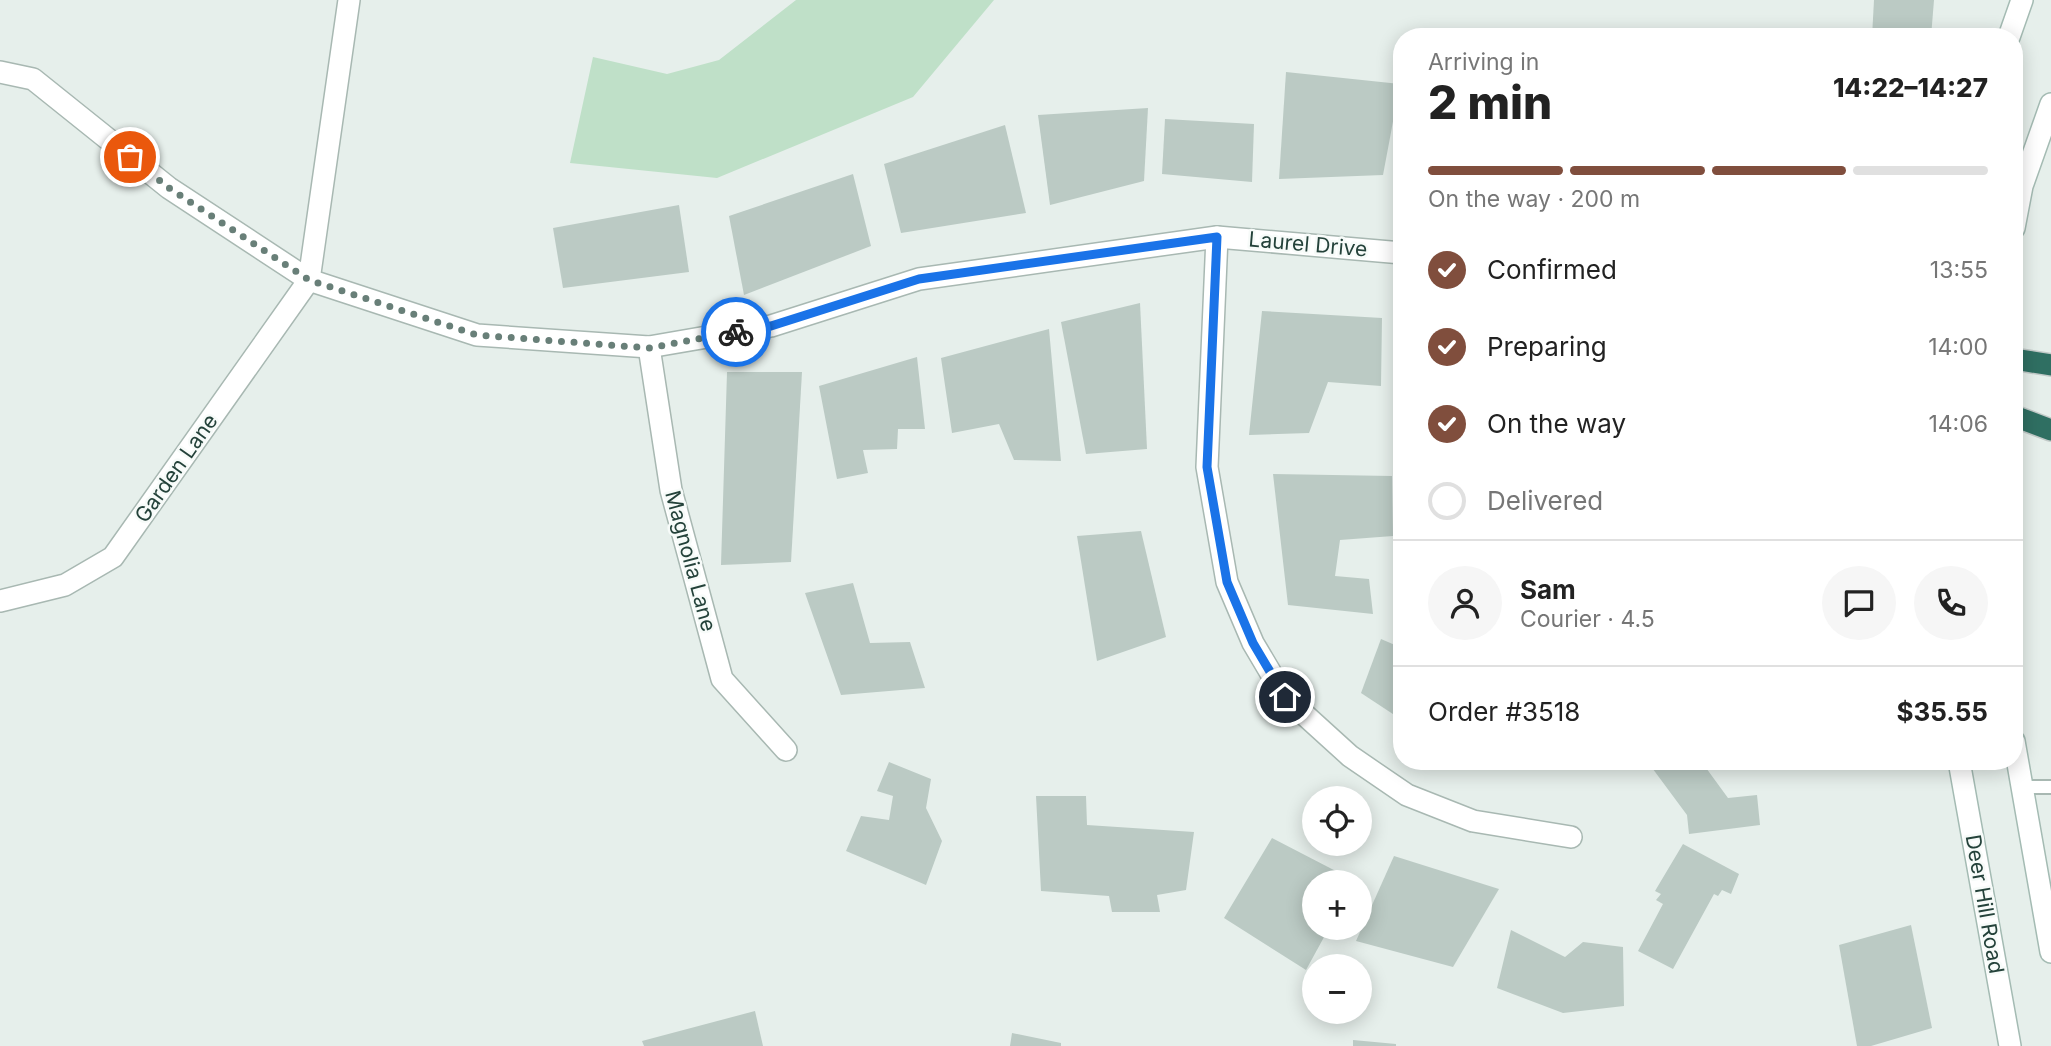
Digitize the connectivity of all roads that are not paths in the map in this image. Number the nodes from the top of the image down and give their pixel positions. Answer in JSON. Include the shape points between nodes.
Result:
{"nodes":[{"id":1,"x":349,"y":0,"type":"edge"},
{"id":2,"x":2022,"y":0,"type":"edge"},
{"id":3,"x":2012,"y":28,"type":"edge"},
{"id":4,"x":0,"y":72,"type":"edge"},
{"id":5,"x":2051,"y":104,"type":"edge"},
{"id":6,"x":2023,"y":183,"type":"edge"},
{"id":7,"x":1217,"y":237,"type":"junction"},
{"id":8,"x":1393,"y":252,"type":"edge"},
{"id":9,"x":309,"y":280,"type":"junction"},
{"id":10,"x":649,"y":348,"type":"junction"},
{"id":11,"x":2023,"y":360,"type":"edge"},
{"id":12,"x":2051,"y":365,"type":"edge"},
{"id":13,"x":2023,"y":419,"type":"edge"},
{"id":14,"x":2051,"y":430,"type":"edge"},
{"id":15,"x":0,"y":601,"type":"edge"},
{"id":16,"x":786,"y":750,"type":"dead end"},
{"id":17,"x":1961,"y":770,"type":"edge"},
{"id":18,"x":2019,"y":770,"type":"edge"},
{"id":19,"x":2022,"y":787,"type":"junction"},
{"id":20,"x":2051,"y":787,"type":"edge"},
{"id":21,"x":1571,"y":836,"type":"dead end"},
{"id":22,"x":2051,"y":952,"type":"edge"},
{"id":23,"x":2010,"y":1046,"type":"edge"}],
"edges":[{"from":1,"to":9,"type":"street"},
{"from":2,"to":3,"type":"street"},
{"from":4,"to":9,"type":"street","name":"Laurel Drive","via":[[33,79],[169,188]]},
{"from":5,"to":6,"type":"street"},
{"from":7,"to":8,"type":"street","name":"Laurel Drive"},
{"from":7,"to":10,"type":"street","name":"Laurel Drive","via":[[919,279],[771,326]]},
{"from":7,"to":21,"type":"street","via":[[1207,467],[1227,582],[1253,643],[1285,697],[1350,756],[1407,795],[1473,821]]},
{"from":9,"to":10,"type":"street","name":"Laurel Drive","via":[[477,335]]},
{"from":9,"to":15,"type":"street","name":"Garden Lane","via":[[113,557],[65,585]]},
{"from":10,"to":16,"type":"street","name":"Magnolia Lane","via":[[671,490],[722,679]]},
{"from":11,"to":12,"type":"highway"},
{"from":13,"to":14,"type":"highway"},
{"from":17,"to":23,"type":"street","name":"Deer Hill Road"},
{"from":18,"to":19,"type":"street"},
{"from":19,"to":20,"type":"lane"},
{"from":19,"to":22,"type":"street"}]}
